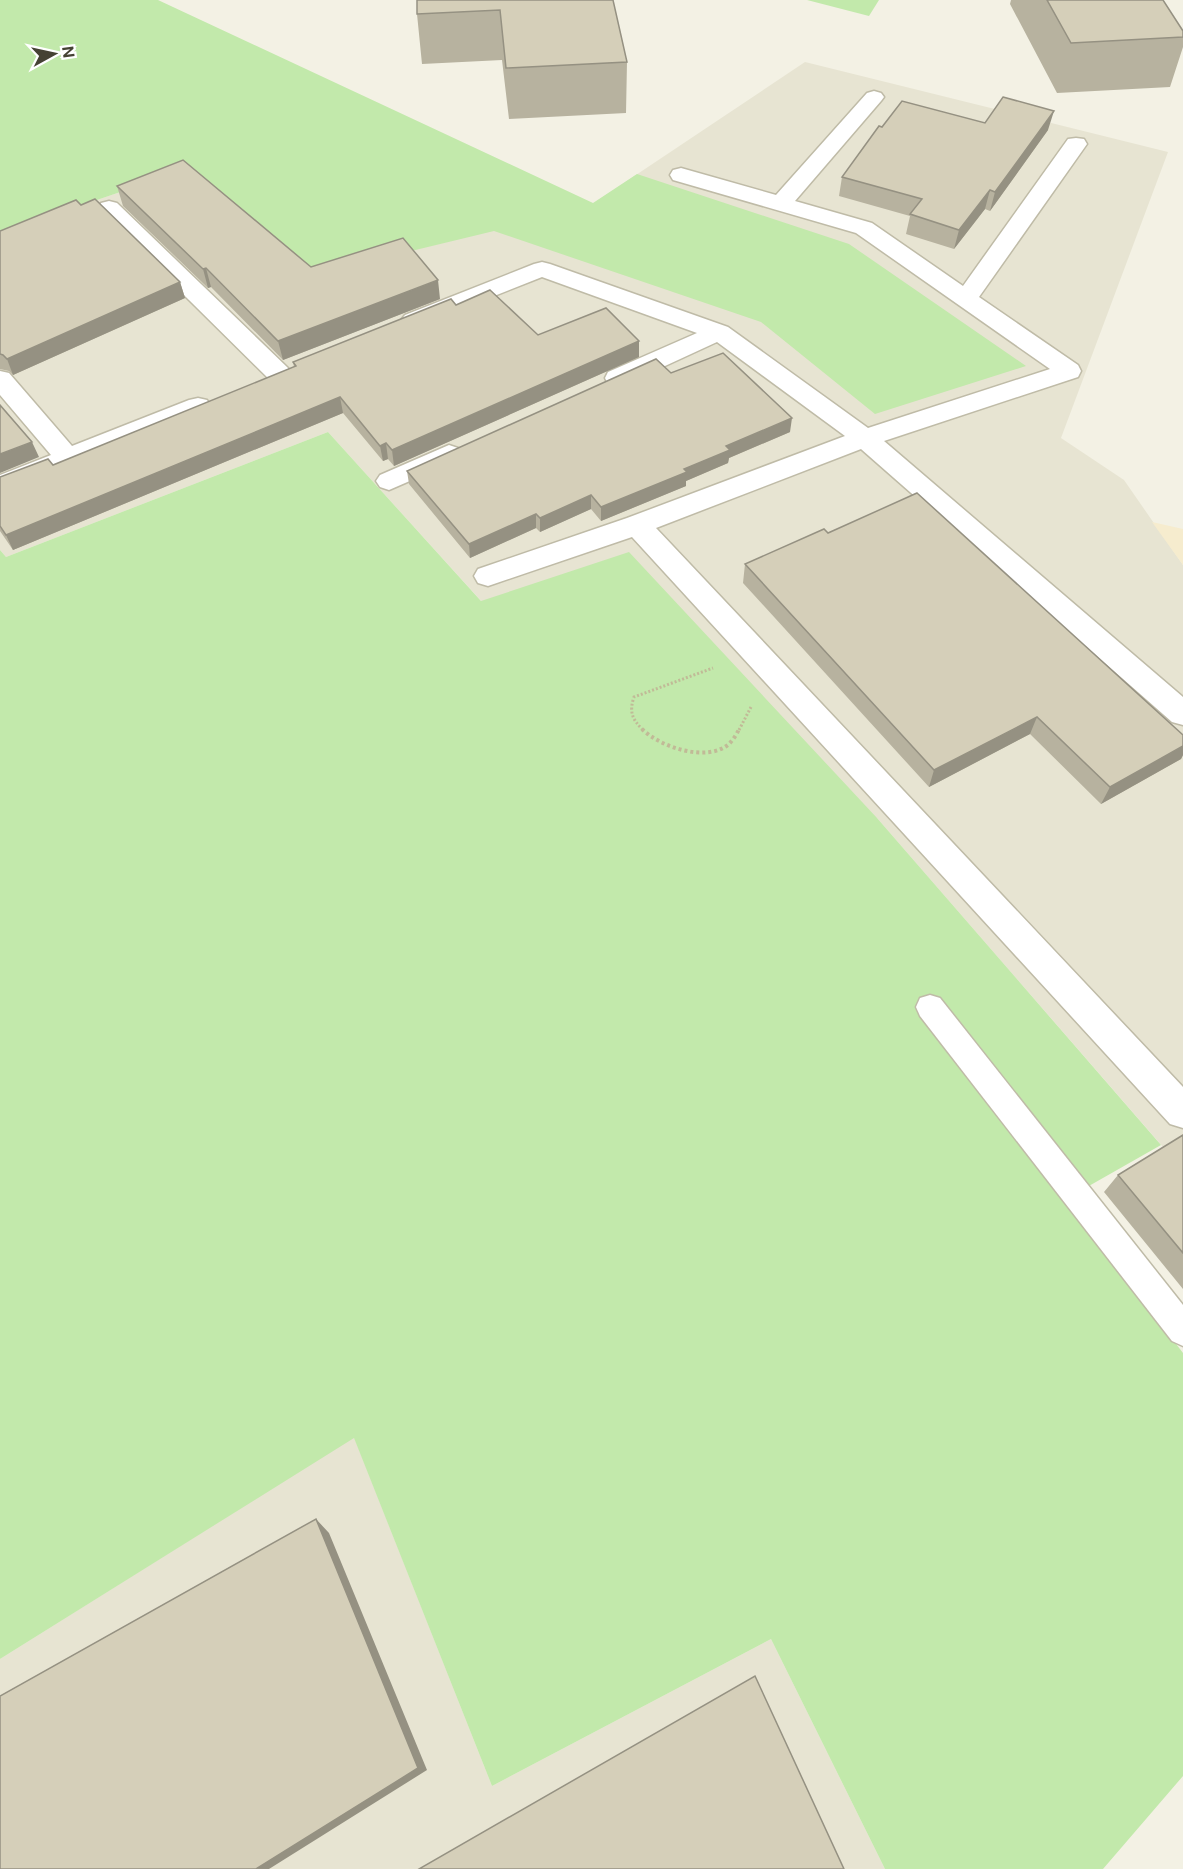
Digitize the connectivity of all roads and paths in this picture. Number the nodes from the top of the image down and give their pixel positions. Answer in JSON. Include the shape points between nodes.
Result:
{"nodes":[{"id":1,"x":874,"y":97,"type":"dead end"},
{"id":2,"x":1076,"y":144,"type":"dead end"},
{"id":3,"x":681,"y":175,"type":"dead end"},
{"id":4,"x":780,"y":204,"type":"junction"},
{"id":5,"x":109,"y":208,"type":"dead end"},
{"id":6,"x":966,"y":299,"type":"junction"},
{"id":7,"x":388,"y":330,"type":"edge"},
{"id":8,"x":719,"y":332,"type":"junction"},
{"id":9,"x":279,"y":374,"type":"edge"},
{"id":10,"x":0,"y":379,"type":"edge"},
{"id":11,"x":591,"y":390,"type":"edge"},
{"id":12,"x":223,"y":396,"type":"edge"},
{"id":13,"x":865,"y":438,"type":"junction"},
{"id":14,"x":474,"y":442,"type":"edge"},
{"id":15,"x":68,"y":458,"type":"junction"},
{"id":16,"x":389,"y":481,"type":"dead end"},
{"id":17,"x":0,"y":485,"type":"edge"},
{"id":18,"x":637,"y":525,"type":"junction"},
{"id":19,"x":488,"y":576,"type":"dead end"},
{"id":20,"x":713,"y":668,"type":"dead end"},
{"id":21,"x":751,"y":706,"type":"dead end"},
{"id":22,"x":1183,"y":714,"type":"edge"},
{"id":23,"x":930,"y":1007,"type":"dead end"},
{"id":24,"x":1183,"y":1112,"type":"edge"},
{"id":25,"x":1183,"y":1330,"type":"edge"}],
"edges":[{"from":1,"to":4,"type":"street"},
{"from":2,"to":6,"type":"street"},
{"from":3,"to":4,"type":"street"},
{"from":4,"to":6,"type":"street","via":[[864,228]]},
{"from":5,"to":9,"type":"street"},
{"from":6,"to":13,"type":"street","via":[[1068,371]]},
{"from":7,"to":8,"type":"street","via":[[542,269]]},
{"from":8,"to":11,"type":"street"},
{"from":8,"to":13,"type":"street"},
{"from":10,"to":15,"type":"street"},
{"from":12,"to":15,"type":"street"},
{"from":13,"to":18,"type":"street"},
{"from":13,"to":22,"type":"street"},
{"from":14,"to":16,"type":"street"},
{"from":15,"to":17,"type":"street"},
{"from":18,"to":19,"type":"street"},
{"from":18,"to":24,"type":"street"},
{"from":20,"to":21,"type":"path","via":[[634,697],[630,710],[638,724],[658,742],[690,753],[712,753],[729,744]]},
{"from":23,"to":25,"type":"lane"}]}
